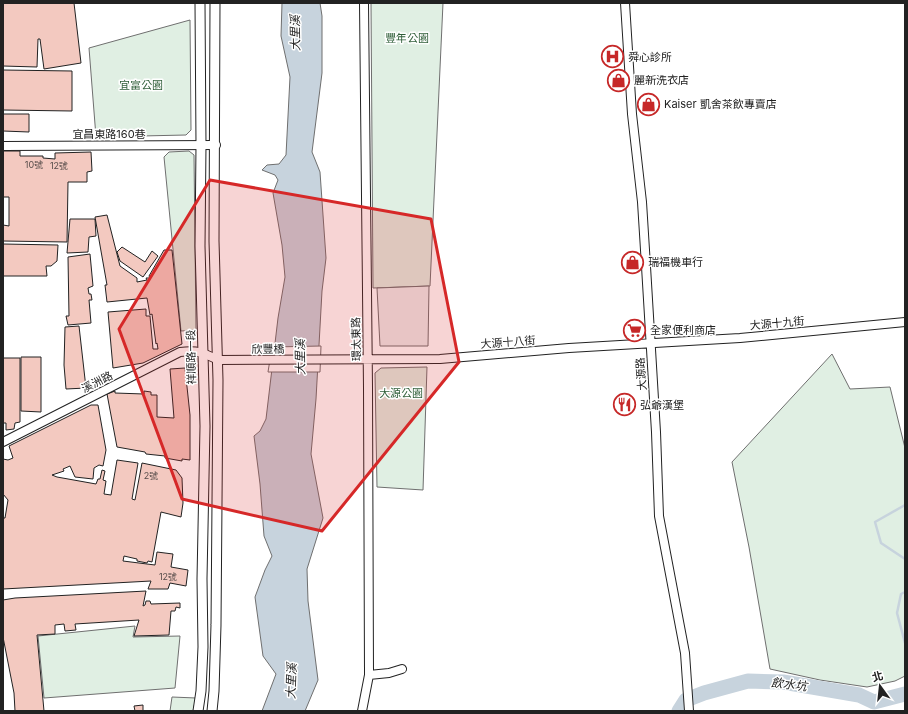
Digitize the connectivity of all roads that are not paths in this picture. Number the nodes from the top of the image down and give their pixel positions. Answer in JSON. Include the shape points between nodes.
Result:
{"nodes":[{"id":1,"x":200,"y":3,"type":"edge"},
{"id":2,"x":216,"y":3,"type":"edge"},
{"id":3,"x":364,"y":3,"type":"edge"},
{"id":4,"x":626,"y":3,"type":"edge"},
{"id":5,"x":201,"y":145,"type":"junction"},
{"id":6,"x":216,"y":145,"type":"junction"},
{"id":7,"x":3,"y":146,"type":"edge"},
{"id":8,"x":905,"y":322,"type":"edge"},
{"id":9,"x":650,"y":343,"type":"junction"},
{"id":10,"x":203,"y":352,"type":"junction"},
{"id":11,"x":367,"y":358,"type":"junction"},
{"id":12,"x":218,"y":360,"type":"junction"},
{"id":13,"x":3,"y":442,"type":"edge"},
{"id":14,"x":402,"y":669,"type":"dead end"},
{"id":15,"x":369,"y":675,"type":"junction"},
{"id":16,"x":198,"y":711,"type":"edge"},
{"id":17,"x":212,"y":711,"type":"edge"},
{"id":18,"x":362,"y":711,"type":"edge"},
{"id":19,"x":689,"y":711,"type":"edge"}],
"edges":[{"from":1,"to":5,"type":"street","name":"祥順路一段"},
{"from":2,"to":6,"type":"street"},
{"from":3,"to":11,"type":"street","name":"環太東路"},
{"from":4,"to":9,"type":"street","name":"大源路","via":[[632,114],[643,215]]},
{"from":5,"to":6,"type":"street","name":"宜昌東路160巷"},
{"from":5,"to":7,"type":"street","name":"宜昌東路160巷"},
{"from":5,"to":10,"type":"street","name":"祥順路一段"},
{"from":6,"to":12,"type":"street","via":[[215,281]]},
{"from":8,"to":9,"type":"street","name":"大源十九街","via":[[740,338]]},
{"from":9,"to":11,"type":"street","name":"大源十八街","via":[[440,359]]},
{"from":9,"to":19,"type":"street","name":"大源路","via":[[657,439],[659,516],[685,653]]},
{"from":10,"to":12,"type":"street"},
{"from":10,"to":13,"type":"street","name":"溪洲路","via":[[180,352]]},
{"from":10,"to":16,"type":"street","name":"祥順路一段","via":[[203,647]]},
{"from":11,"to":12,"type":"street","name":"欣豐橋"},
{"from":11,"to":15,"type":"street","name":"環太東路"},
{"from":12,"to":17,"type":"street","via":[[216,632]]},
{"from":14,"to":15,"type":"street"},
{"from":15,"to":18,"type":"street","name":"環太東路"}]}
